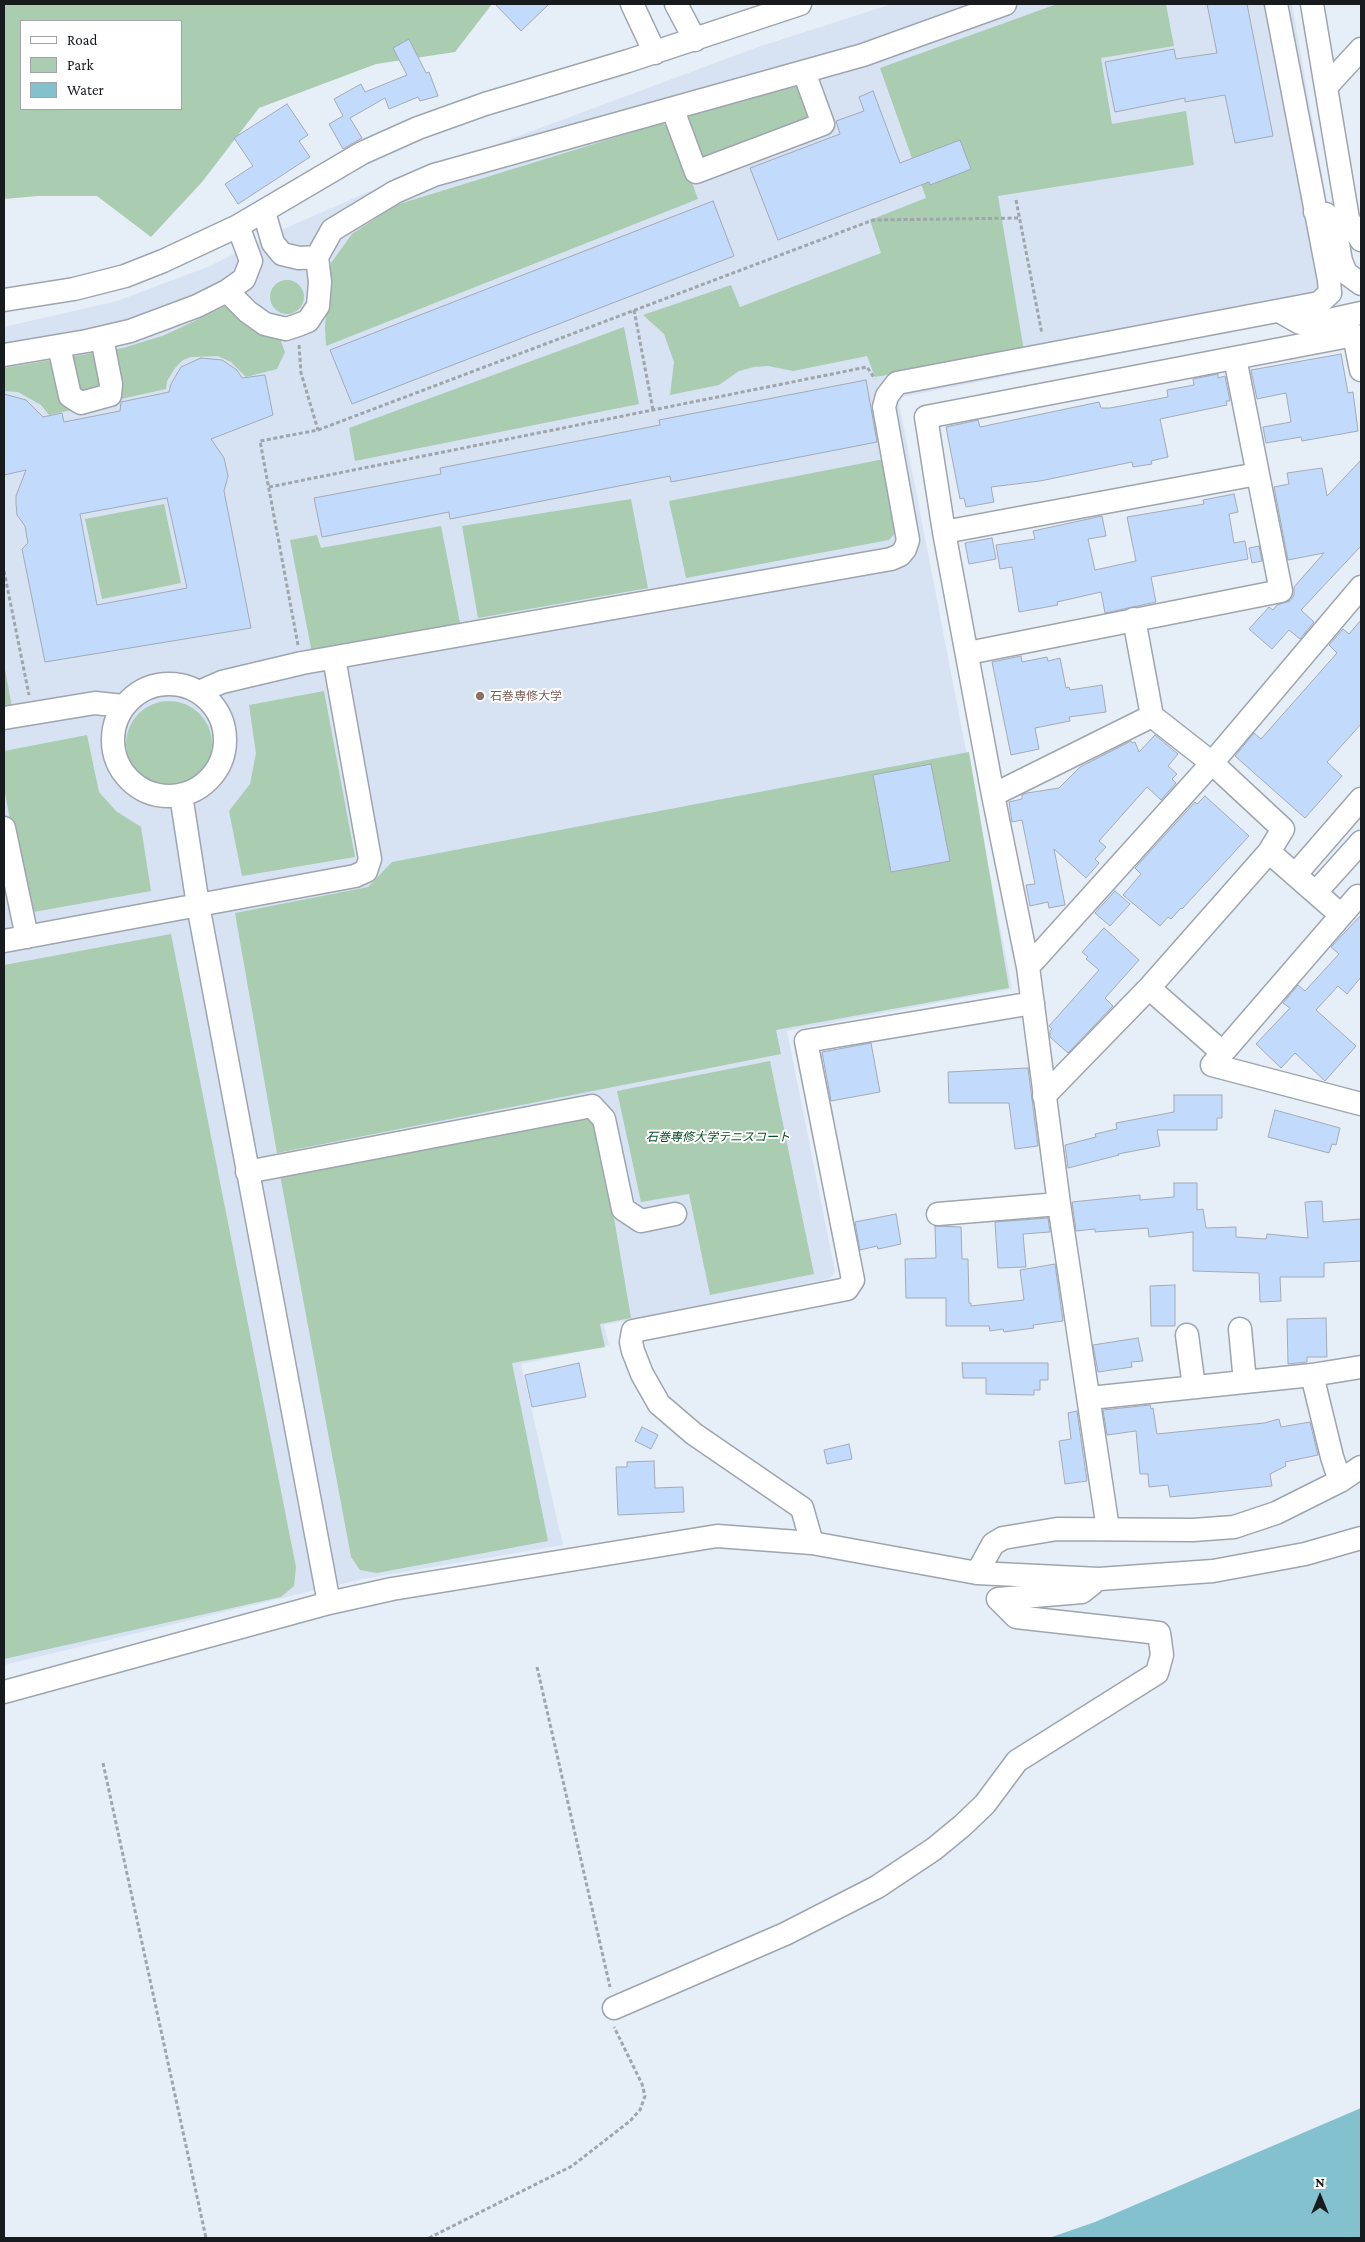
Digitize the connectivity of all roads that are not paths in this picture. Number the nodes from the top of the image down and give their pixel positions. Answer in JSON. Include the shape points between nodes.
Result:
{"nodes":[{"id":1,"x":632,"y":4,"type":"edge"},
{"id":2,"x":676,"y":4,"type":"edge"},
{"id":3,"x":800,"y":4,"type":"edge"},
{"id":4,"x":1005,"y":4,"type":"edge"},
{"id":5,"x":1276,"y":4,"type":"edge"},
{"id":6,"x":1312,"y":4,"type":"edge"},
{"id":7,"x":767,"y":9,"type":"edge"},
{"id":8,"x":695,"y":40,"type":"junction"},
{"id":9,"x":1361,"y":49,"type":"edge"},
{"id":10,"x":655,"y":53,"type":"junction"},
{"id":11,"x":804,"y":72,"type":"junction"},
{"id":12,"x":1326,"y":87,"type":"junction"},
{"id":13,"x":673,"y":110,"type":"junction"},
{"id":14,"x":264,"y":212,"type":"junction"},
{"id":15,"x":1315,"y":212,"type":"junction"},
{"id":16,"x":238,"y":226,"type":"junction"},
{"id":17,"x":1360,"y":236,"type":"edge"},
{"id":18,"x":317,"y":257,"type":"junction"},
{"id":19,"x":1361,"y":284,"type":"edge"},
{"id":20,"x":227,"y":292,"type":"junction"},
{"id":21,"x":4,"y":300,"type":"edge"},
{"id":22,"x":1277,"y":311,"type":"junction"},
{"id":23,"x":1361,"y":313,"type":"edge"},
{"id":24,"x":102,"y":338,"type":"junction"},
{"id":25,"x":59,"y":346,"type":"junction"},
{"id":26,"x":4,"y":355,"type":"edge"},
{"id":27,"x":1235,"y":358,"type":"junction"},
{"id":28,"x":1361,"y":370,"type":"edge"},
{"id":29,"x":1257,"y":474,"type":"junction"},
{"id":30,"x":944,"y":532,"type":"junction"},
{"id":31,"x":1361,"y":586,"type":"edge"},
{"id":32,"x":1134,"y":619,"type":"junction"},
{"id":33,"x":968,"y":653,"type":"junction"},
{"id":34,"x":334,"y":658,"type":"junction"},
{"id":35,"x":199,"y":692,"type":"junction"},
{"id":36,"x":123,"y":706,"type":"junction"},
{"id":37,"x":1152,"y":716,"type":"junction"},
{"id":38,"x":4,"y":718,"type":"edge"},
{"id":39,"x":1212,"y":763,"type":"junction"},
{"id":40,"x":181,"y":795,"type":"junction"},
{"id":41,"x":992,"y":795,"type":"junction"},
{"id":42,"x":1361,"y":799,"type":"edge"},
{"id":43,"x":4,"y":828,"type":"edge"},
{"id":44,"x":1361,"y":842,"type":"edge"},
{"id":45,"x":1269,"y":852,"type":"junction"},
{"id":46,"x":1295,"y":875,"type":"junction"},
{"id":47,"x":1316,"y":892,"type":"junction"},
{"id":48,"x":1361,"y":899,"type":"edge"},
{"id":49,"x":198,"y":905,"type":"junction"},
{"id":50,"x":1341,"y":915,"type":"junction"},
{"id":51,"x":27,"y":937,"type":"junction"},
{"id":52,"x":4,"y":941,"type":"edge"},
{"id":53,"x":1028,"y":967,"type":"junction"},
{"id":54,"x":1149,"y":988,"type":"junction"},
{"id":55,"x":1033,"y":1003,"type":"junction"},
{"id":56,"x":1223,"y":1053,"type":"junction"},
{"id":57,"x":1044,"y":1096,"type":"junction"},
{"id":58,"x":1361,"y":1104,"type":"edge"},
{"id":59,"x":248,"y":1172,"type":"junction"},
{"id":60,"x":1059,"y":1204,"type":"junction"},
{"id":61,"x":675,"y":1214,"type":"dead end"},
{"id":62,"x":938,"y":1214,"type":"dead end"},
{"id":63,"x":1240,"y":1329,"type":"dead end"},
{"id":64,"x":1187,"y":1335,"type":"dead end"},
{"id":65,"x":1361,"y":1367,"type":"edge"},
{"id":66,"x":1312,"y":1375,"type":"junction"},
{"id":67,"x":1245,"y":1382,"type":"junction"},
{"id":68,"x":1194,"y":1387,"type":"junction"},
{"id":69,"x":1090,"y":1398,"type":"junction"},
{"id":70,"x":1361,"y":1467,"type":"edge"},
{"id":71,"x":1340,"y":1481,"type":"junction"},
{"id":72,"x":1108,"y":1529,"type":"junction"},
{"id":73,"x":1361,"y":1538,"type":"edge"},
{"id":74,"x":812,"y":1543,"type":"junction"},
{"id":75,"x":978,"y":1573,"type":"junction"},
{"id":76,"x":1099,"y":1580,"type":"junction"},
{"id":77,"x":329,"y":1603,"type":"junction"},
{"id":78,"x":4,"y":1692,"type":"edge"},
{"id":79,"x":614,"y":2008,"type":"road end"}],
"edges":[{"from":1,"to":10,"type":"street"},
{"from":2,"to":8,"type":"street"},
{"from":3,"to":7,"type":"street"},
{"from":4,"to":11,"type":"street","via":[[863,55]]},
{"from":5,"to":15,"type":"street"},
{"from":6,"to":12,"type":"street"},
{"from":7,"to":8,"type":"street"},
{"from":8,"to":10,"type":"street"},
{"from":9,"to":12,"type":"street"},
{"from":10,"to":14,"type":"street","via":[[485,104],[418,128],[362,153]]},
{"from":11,"to":13,"type":"street"},
{"from":11,"to":13,"type":"street","via":[[823,124],[696,172]]},
{"from":12,"to":17,"type":"street","via":[[1348,219]]},
{"from":13,"to":18,"type":"street","via":[[434,175],[395,192],[332,230]]},
{"from":14,"to":16,"type":"street"},
{"from":14,"to":18,"type":"street","via":[[273,243],[282,254],[299,258]]},
{"from":15,"to":19,"type":"street","via":[[1326,214],[1334,222],[1346,273]]},
{"from":15,"to":22,"type":"street","via":[[1330,294],[1318,303]]},
{"from":16,"to":20,"type":"street","via":[[250,261],[244,279]]},
{"from":16,"to":21,"type":"street","via":[[125,276],[74,289]]},
{"from":18,"to":20,"type":"street","via":[[318,306],[308,321],[298,325],[286,329],[265,324]]},
{"from":20,"to":24,"type":"street","via":[[168,318]]},
{"from":22,"to":23,"type":"street","via":[[1300,323],[1316,323]]},
{"from":22,"to":34,"type":"street","via":[[897,383],[887,396],[884,407],[908,540],[900,555],[891,559]]},
{"from":24,"to":25,"type":"street"},
{"from":24,"to":25,"type":"street","via":[[111,384],[110,395],[81,402],[70,396]]},
{"from":25,"to":26,"type":"street"},
{"from":27,"to":28,"type":"street","via":[[1354,335]]},
{"from":27,"to":29,"type":"street"},
{"from":27,"to":30,"type":"street","via":[[926,417]]},
{"from":29,"to":30,"type":"street"},
{"from":29,"to":32,"type":"street","via":[[1281,591]]},
{"from":30,"to":33,"type":"street"},
{"from":31,"to":39,"type":"street"},
{"from":32,"to":33,"type":"street"},
{"from":32,"to":37,"type":"street"},
{"from":33,"to":41,"type":"street"},
{"from":34,"to":35,"type":"street","via":[[222,682]]},
{"from":34,"to":49,"type":"street","via":[[370,858],[366,870],[355,876]]},
{"from":35,"to":36,"type":"street","via":[[183,685],[160,684],[141,690]]},
{"from":35,"to":40,"type":"street","via":[[215,707],[222,720],[224,752],[217,770],[207,782]]},
{"from":36,"to":38,"type":"street","via":[[95,703]]},
{"from":36,"to":40,"type":"street","via":[[112,735],[114,754],[123,773],[149,793]]},
{"from":37,"to":39,"type":"street"},
{"from":37,"to":41,"type":"street"},
{"from":39,"to":45,"type":"street","via":[[1283,829]]},
{"from":39,"to":53,"type":"street"},
{"from":40,"to":49,"type":"street"},
{"from":41,"to":53,"type":"street"},
{"from":42,"to":46,"type":"street"},
{"from":43,"to":51,"type":"street"},
{"from":44,"to":47,"type":"street"},
{"from":45,"to":46,"type":"street"},
{"from":45,"to":54,"type":"street"},
{"from":46,"to":47,"type":"street"},
{"from":47,"to":50,"type":"street"},
{"from":48,"to":50,"type":"street","via":[[1358,896]]},
{"from":49,"to":51,"type":"street"},
{"from":49,"to":59,"type":"street"},
{"from":50,"to":56,"type":"street"},
{"from":51,"to":52,"type":"street"},
{"from":53,"to":55,"type":"street"},
{"from":54,"to":56,"type":"street"},
{"from":54,"to":57,"type":"street"},
{"from":55,"to":57,"type":"street"},
{"from":55,"to":74,"type":"street","via":[[806,1041],[853,1280],[846,1289],[633,1331],[633,1351],[659,1404],[694,1434],[802,1508]]},
{"from":56,"to":58,"type":"street","via":[[1212,1065]]},
{"from":57,"to":60,"type":"street"},
{"from":59,"to":61,"type":"street","via":[[592,1106],[604,1119],[624,1209],[641,1221]]},
{"from":59,"to":77,"type":"street"},
{"from":60,"to":62,"type":"street"},
{"from":60,"to":69,"type":"street"},
{"from":63,"to":67,"type":"street"},
{"from":64,"to":68,"type":"street"},
{"from":65,"to":66,"type":"street"},
{"from":66,"to":67,"type":"street"},
{"from":66,"to":71,"type":"street"},
{"from":67,"to":68,"type":"street"},
{"from":68,"to":69,"type":"street"},
{"from":69,"to":72,"type":"street"},
{"from":70,"to":71,"type":"street"},
{"from":71,"to":72,"type":"street","via":[[1276,1513],[1234,1527]]},
{"from":72,"to":75,"type":"street","via":[[1057,1529],[1002,1538],[993,1544]]},
{"from":73,"to":76,"type":"street","via":[[1305,1554],[1213,1571]]},
{"from":74,"to":75,"type":"street"},
{"from":74,"to":77,"type":"street","via":[[717,1536],[392,1588]]},
{"from":75,"to":76,"type":"street"},
{"from":76,"to":79,"type":"street","via":[[1082,1592],[998,1599],[1016,1618],[1160,1633],[1162,1655],[1158,1673],[1016,1761],[985,1804],[962,1826],[934,1849],[877,1886],[784,1934]]},
{"from":77,"to":78,"type":"street"}]}
